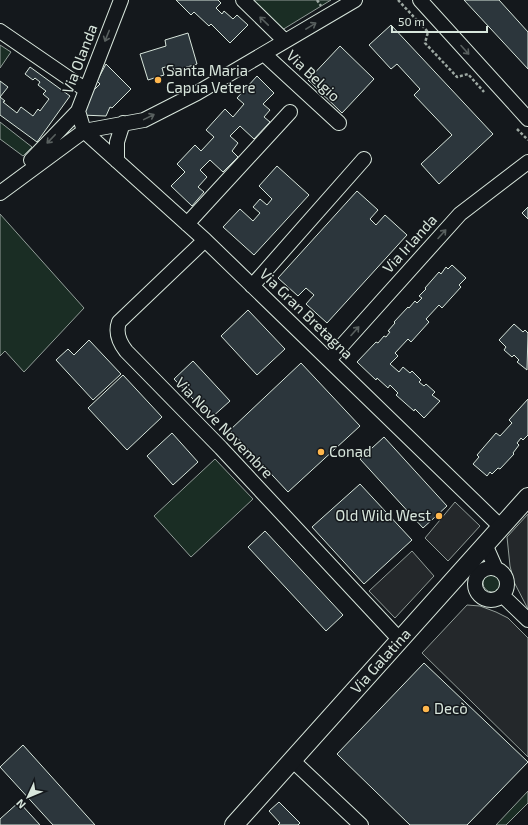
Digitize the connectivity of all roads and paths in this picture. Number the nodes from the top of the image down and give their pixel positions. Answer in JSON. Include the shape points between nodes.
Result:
{"nodes":[{"id":1,"x":121,"y":0,"type":"edge"},
{"id":2,"x":243,"y":0,"type":"edge"},
{"id":3,"x":317,"y":0,"type":"edge"},
{"id":4,"x":355,"y":0,"type":"edge"},
{"id":5,"x":398,"y":0,"type":"edge"},
{"id":6,"x":420,"y":0,"type":"edge"},
{"id":7,"x":321,"y":6,"type":"dead end"},
{"id":8,"x":0,"y":31,"type":"edge"},
{"id":9,"x":286,"y":41,"type":"junction"},
{"id":10,"x":264,"y":54,"type":"junction"},
{"id":11,"x":86,"y":90,"type":"junction"},
{"id":12,"x":488,"y":96,"type":"dead end"},
{"id":13,"x":78,"y":111,"type":"junction"},
{"id":14,"x":290,"y":112,"type":"dead end"},
{"id":15,"x":528,"y":119,"type":"edge"},
{"id":16,"x":123,"y":123,"type":"junction"},
{"id":17,"x":339,"y":123,"type":"dead end"},
{"id":18,"x":513,"y":124,"type":"dead end"},
{"id":19,"x":84,"y":130,"type":"junction"},
{"id":20,"x":528,"y":140,"type":"edge"},
{"id":21,"x":364,"y":159,"type":"dead end"},
{"id":22,"x":117,"y":161,"type":"junction"},
{"id":23,"x":528,"y":162,"type":"edge"},
{"id":24,"x":2,"y":190,"type":"edge"},
{"id":25,"x":187,"y":224,"type":"junction"},
{"id":26,"x":205,"y":240,"type":"junction"},
{"id":27,"x":252,"y":286,"type":"junction"},
{"id":28,"x":329,"y":360,"type":"junction"},
{"id":29,"x":528,"y":497,"type":"edge"},
{"id":30,"x":501,"y":527,"type":"junction"},
{"id":31,"x":485,"y":544,"type":"junction"},
{"id":32,"x":496,"y":568,"type":"junction"},
{"id":33,"x":452,"y":580,"type":"junction"},
{"id":34,"x":476,"y":588,"type":"junction"},
{"id":35,"x":502,"y":595,"type":"junction"},
{"id":36,"x":528,"y":620,"type":"edge"},
{"id":37,"x":400,"y":640,"type":"junction"},
{"id":38,"x":292,"y":760,"type":"junction"},
{"id":39,"x":234,"y":825,"type":"edge"},
{"id":40,"x":361,"y":825,"type":"edge"}],
"edges":[{"from":1,"to":11,"type":"street","name":"Via Olanda","one_way":true},
{"from":9,"to":2,"type":"street","name":"Via Belgio","one_way":true},
{"from":3,"to":7,"type":"path"},
{"from":9,"to":4,"type":"street","one_way":true},
{"from":5,"to":12,"type":"path","via":[[428,32],[425,43],[457,77],[468,74]]},
{"from":6,"to":15,"type":"street","one_way":true},
{"from":8,"to":11,"type":"street"},
{"from":9,"to":10,"type":"street"},
{"from":16,"to":10,"type":"street","one_way":true,"via":[[144,120]]},
{"from":10,"to":17,"type":"street","name":"Via Belgio"},
{"from":11,"to":13,"type":"street","name":"Via Olanda"},
{"from":13,"to":19,"type":"street","name":"Via Olanda"},
{"from":13,"to":24,"type":"street","one_way":true},
{"from":14,"to":25,"type":"street"},
{"from":16,"to":19,"type":"street"},
{"from":16,"to":22,"type":"street","via":[[117,142]]},
{"from":18,"to":20,"type":"path"},
{"from":19,"to":22,"type":"street","name":"Via Gran Bretagna"},
{"from":19,"to":24,"type":"street"},
{"from":21,"to":27,"type":"street"},
{"from":22,"to":25,"type":"street","name":"Via Gran Bretagna"},
{"from":28,"to":23,"type":"street","name":"Via Irlanda","one_way":true,"via":[[460,214]]},
{"from":25,"to":26,"type":"street","name":"Via Gran Bretagna"},
{"from":26,"to":27,"type":"street","name":"Via Gran Bretagna"},
{"from":26,"to":37,"type":"street","name":"Via Nove Novembre","via":[[119,322],[118,338],[126,351],[221,448]]},
{"from":27,"to":28,"type":"street","name":"Via Gran Bretagna"},
{"from":28,"to":30,"type":"street","name":"Via Gran Bretagna"},
{"from":29,"to":30,"type":"main road","name":"Via Galatina"},
{"from":30,"to":31,"type":"main road","name":"Via Galatina"},
{"from":31,"to":32,"type":"street"},
{"from":31,"to":33,"type":"main road","name":"Via Galatina"},
{"from":32,"to":34,"type":"street","via":[[482,571],[476,578]]},
{"from":32,"to":35,"type":"street","via":[[507,580]]},
{"from":33,"to":34,"type":"street"},
{"from":33,"to":37,"type":"main road","name":"Via Galatina"},
{"from":34,"to":35,"type":"street","via":[[478,593],[487,599],[493,600]]},
{"from":35,"to":36,"type":"street"},
{"from":37,"to":38,"type":"main road","name":"Via Galatina"},
{"from":38,"to":39,"type":"main road","name":"Via Galatina"},
{"from":38,"to":40,"type":"street"}]}
